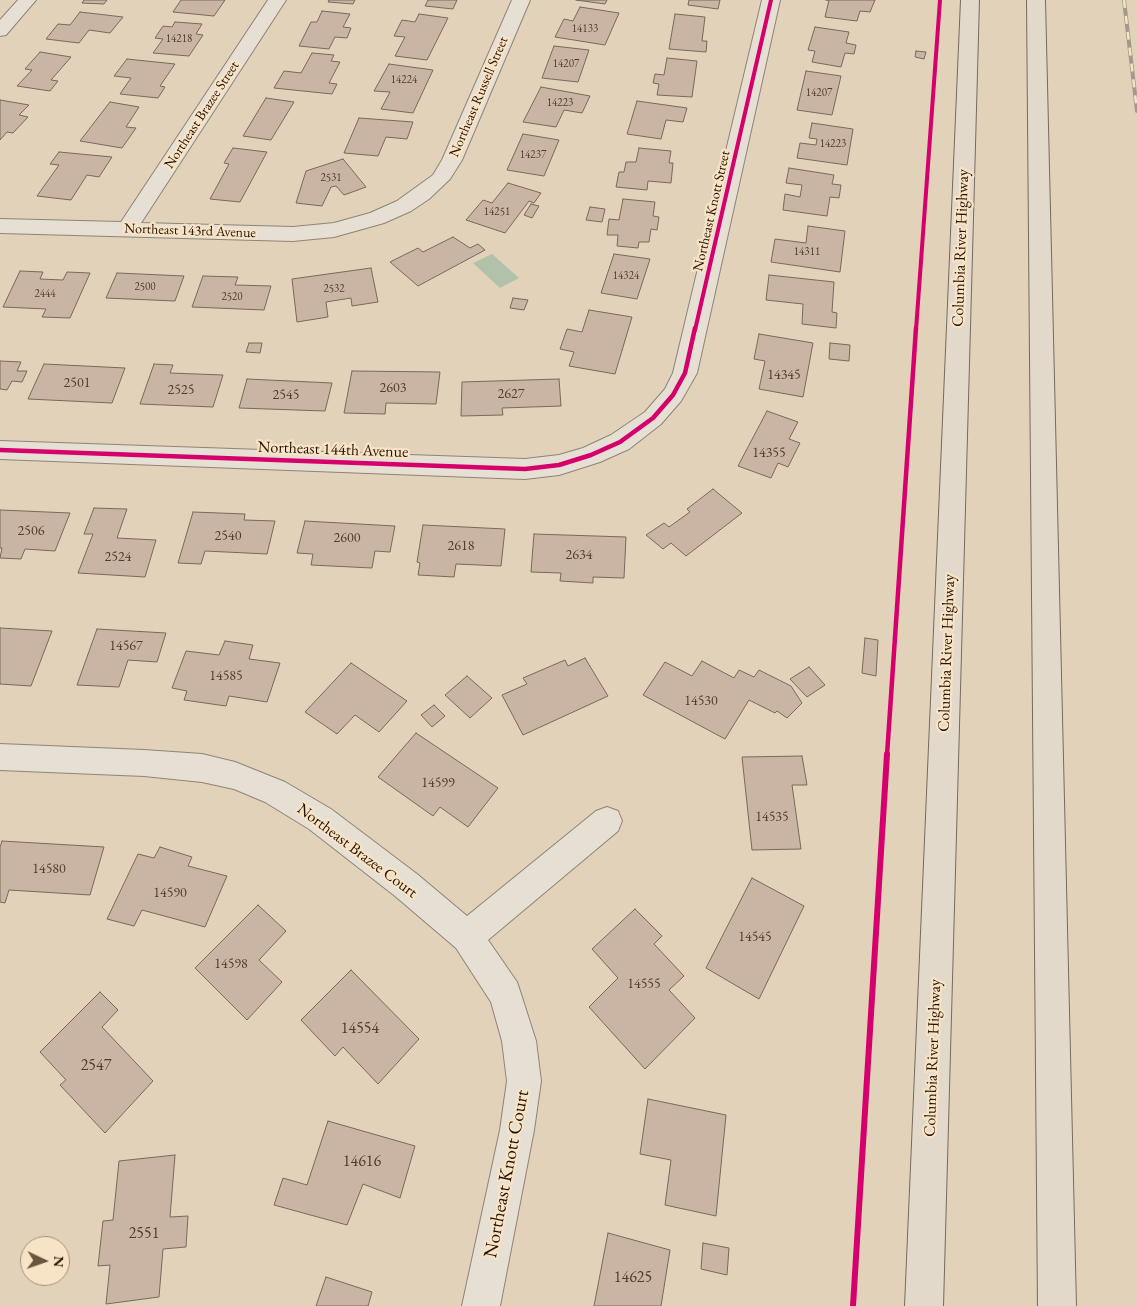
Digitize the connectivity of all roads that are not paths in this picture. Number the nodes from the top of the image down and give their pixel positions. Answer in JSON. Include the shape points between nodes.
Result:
{"nodes":[{"id":1,"x":27,"y":0,"type":"edge"},
{"id":2,"x":278,"y":0,"type":"edge"},
{"id":3,"x":521,"y":0,"type":"edge"},
{"id":4,"x":770,"y":0,"type":"edge"},
{"id":5,"x":970,"y":0,"type":"edge"},
{"id":6,"x":1036,"y":0,"type":"edge"},
{"id":7,"x":0,"y":31,"type":"edge"},
{"id":8,"x":377,"y":218,"type":"joint"},
{"id":9,"x":0,"y":226,"type":"edge"},
{"id":10,"x":127,"y":229,"type":"junction"},
{"id":11,"x":653,"y":418,"type":"joint"},
{"id":12,"x":0,"y":450,"type":"edge"},
{"id":13,"x":0,"y":757,"type":"edge"},
{"id":14,"x":607,"y":821,"type":"dead end"},
{"id":15,"x":467,"y":937,"type":"junction"},
{"id":16,"x":481,"y":1306,"type":"edge"},
{"id":17,"x":924,"y":1306,"type":"edge"},
{"id":18,"x":1057,"y":1306,"type":"edge"}],
"edges":[{"from":1,"to":7,"type":"street"},
{"from":2,"to":10,"type":"street","name":"Northeast Brazee Street"},
{"from":3,"to":8,"type":"street","name":"Northeast Russell Street","via":[[452,160],[440,179],[404,206]]},
{"from":4,"to":11,"type":"street","name":"Northeast Knott Street","via":[[685,373],[673,395]]},
{"from":5,"to":17,"type":"highway","name":"Columbia River Highway"},
{"from":6,"to":18,"type":"highway"},
{"from":8,"to":10,"type":"street","name":"Northeast 143rd Avenue","via":[[334,230],[293,234]]},
{"from":9,"to":10,"type":"street","name":"Northeast 143rd Avenue"},
{"from":11,"to":12,"type":"street","name":"Northeast 144th Avenue","via":[[620,442],[591,455],[525,469]]},
{"from":13,"to":15,"type":"street","name":"Northeast Brazee Court","via":[[144,763],[202,768],[235,776],[275,792],[320,819]]},
{"from":14,"to":15,"type":"street"},
{"from":15,"to":16,"type":"street","name":"Northeast Knott Court","via":[[505,994],[519,1041],[524,1081]]}]}
